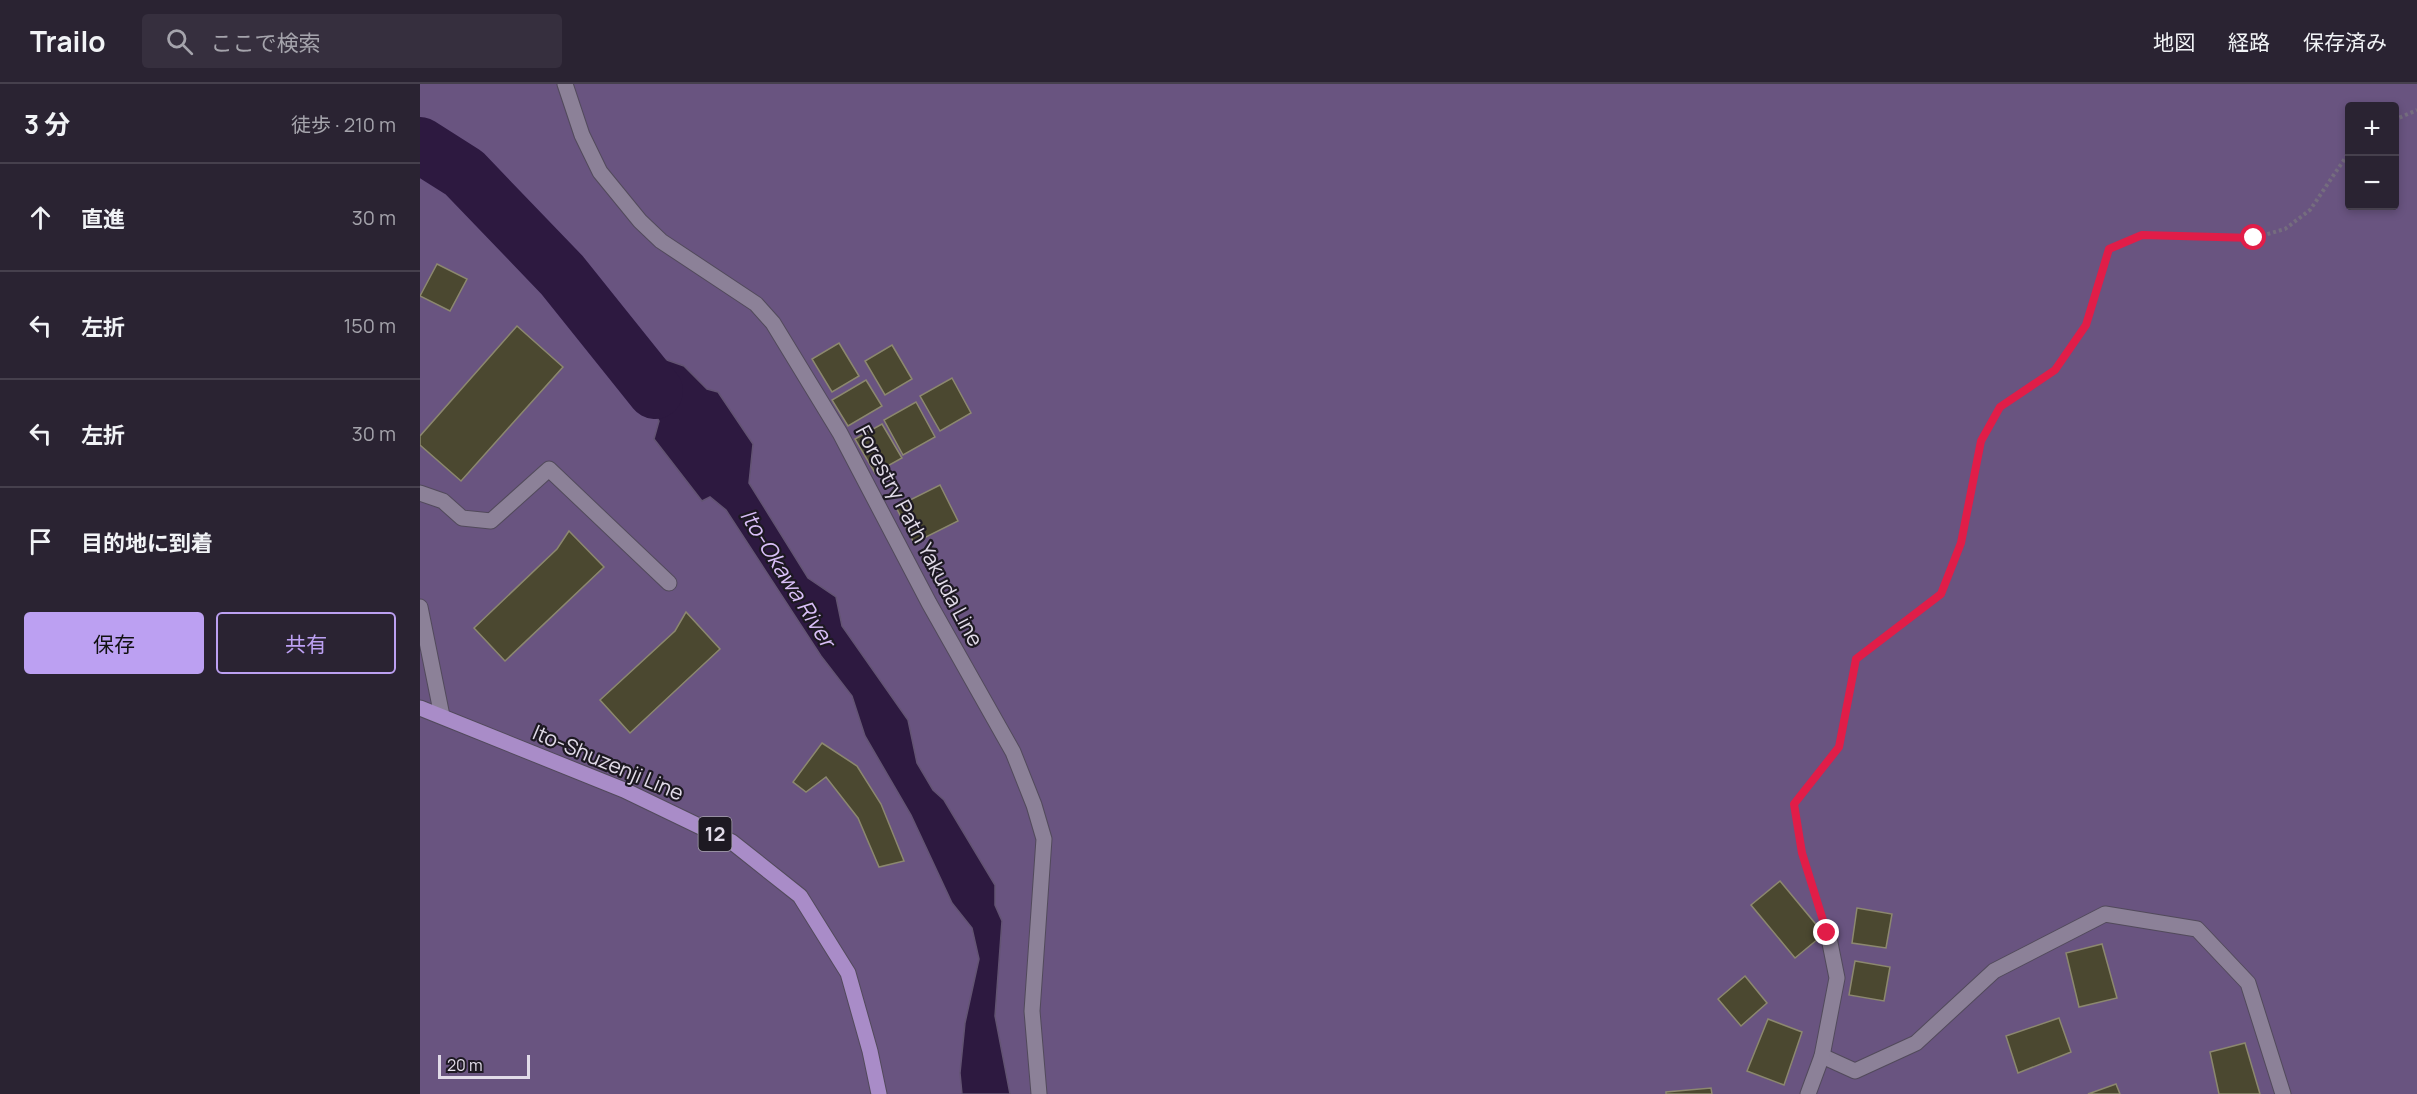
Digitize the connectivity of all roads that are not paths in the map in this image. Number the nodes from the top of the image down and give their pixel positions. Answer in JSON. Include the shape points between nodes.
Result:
{"nodes":[{"id":1,"x":565,"y":84,"type":"edge"},
{"id":2,"x":420,"y":493,"type":"edge"},
{"id":3,"x":669,"y":583,"type":"dead end"},
{"id":4,"x":420,"y":608,"type":"edge"},
{"id":5,"x":420,"y":708,"type":"edge"},
{"id":6,"x":442,"y":716,"type":"junction"},
{"id":7,"x":1827,"y":933,"type":"road end"},
{"id":8,"x":1822,"y":1056,"type":"junction"},
{"id":9,"x":879,"y":1094,"type":"edge"},
{"id":10,"x":1039,"y":1094,"type":"edge"},
{"id":11,"x":1808,"y":1094,"type":"edge"},
{"id":12,"x":2283,"y":1094,"type":"edge"}],
"edges":[{"from":1,"to":10,"type":"street","name":"Forestry Path Yakuda Line","via":[[582,135],[600,172],[640,221],[661,241],[756,304],[773,323],[840,433],[1012,752],[1044,840],[1032,1011]]},
{"from":2,"to":3,"type":"street","via":[[443,501],[462,518],[490,521],[549,469]]},
{"from":4,"to":6,"type":"street"},
{"from":5,"to":6,"type":"main road","name":"Ito-Shuzenji Line","number":"12"},
{"from":6,"to":9,"type":"main road","name":"Ito-Shuzenji Line","number":"12","via":[[624,790],[732,842],[800,896],[848,973]]},
{"from":7,"to":8,"type":"street","via":[[1837,978]]},
{"from":8,"to":11,"type":"street"},
{"from":8,"to":12,"type":"street","via":[[1855,1071],[1916,1043],[1994,971],[2105,914],[2197,929],[2248,983]]}]}
